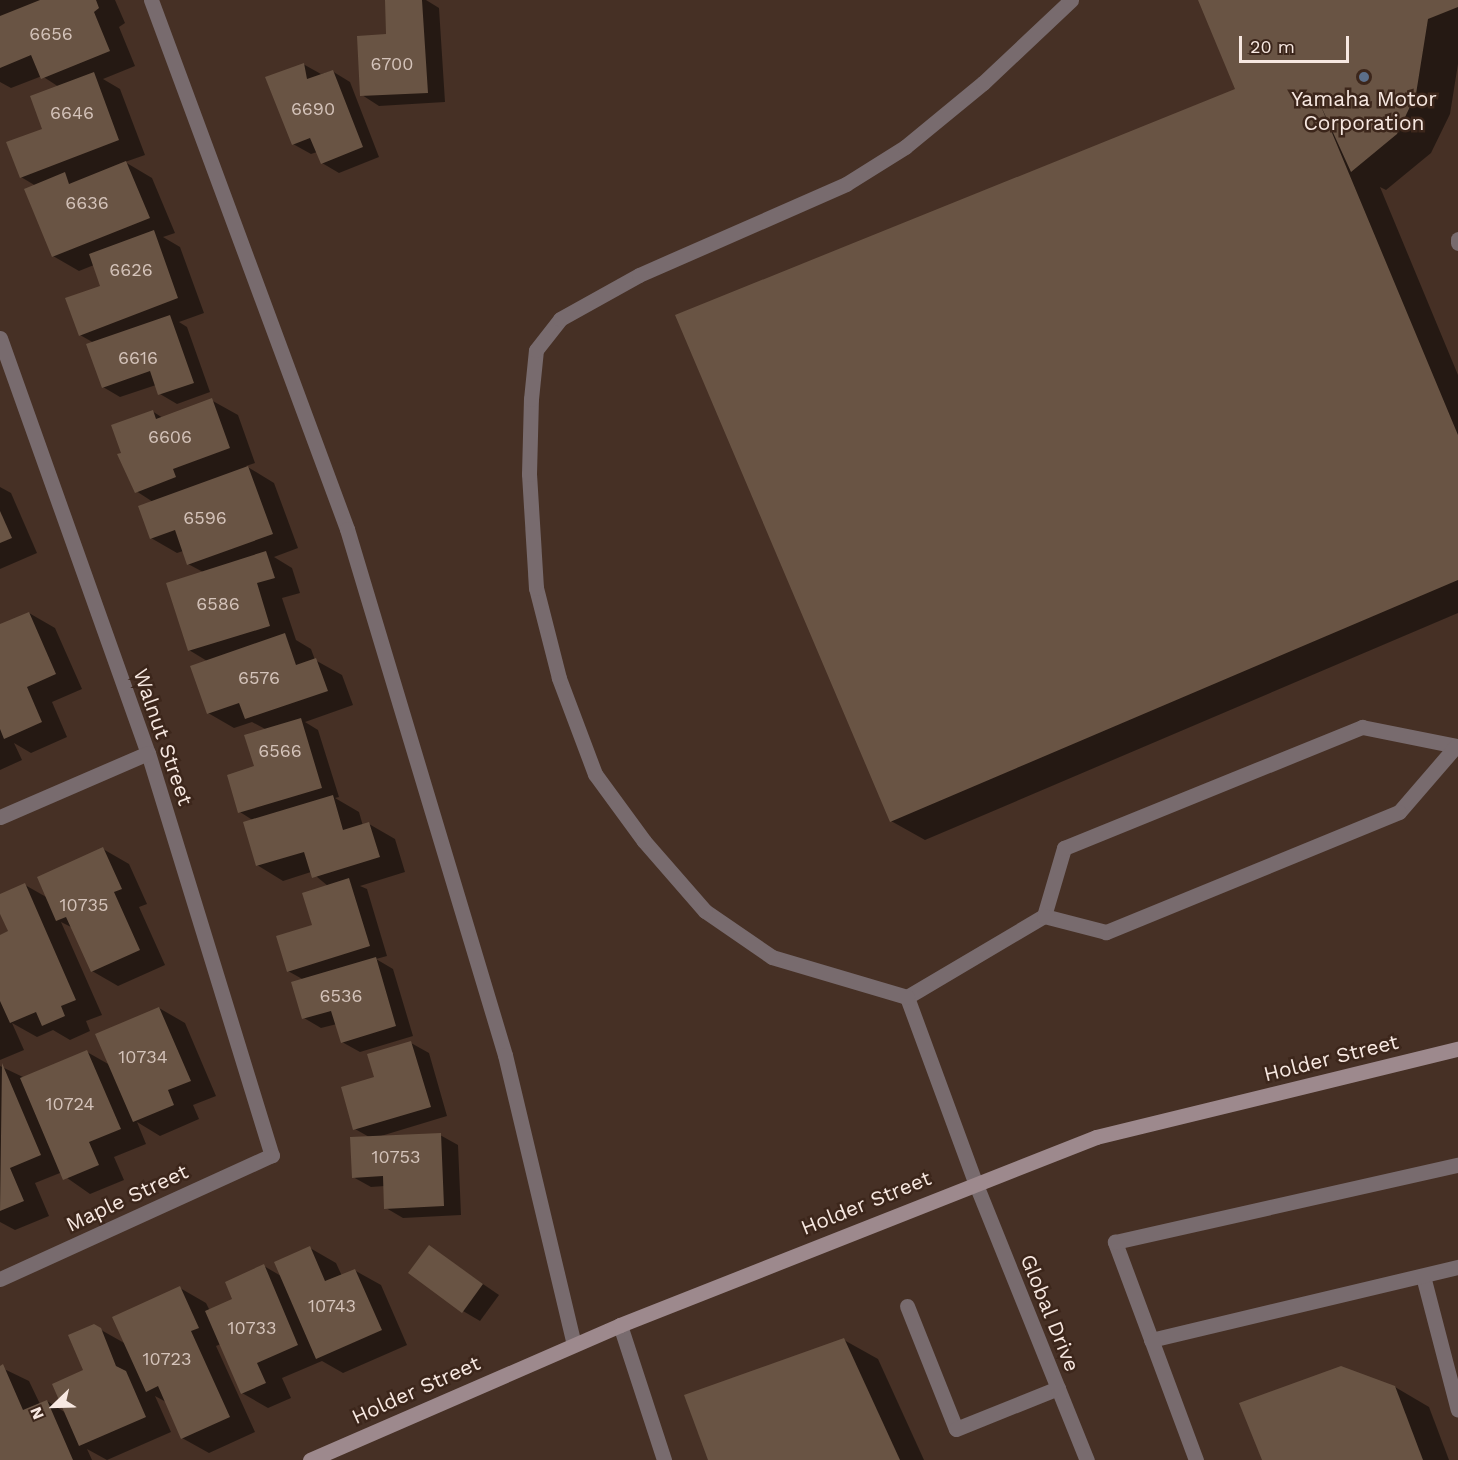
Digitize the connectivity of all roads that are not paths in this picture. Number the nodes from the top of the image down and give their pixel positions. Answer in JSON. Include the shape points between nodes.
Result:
{"nodes":[{"id":1,"x":151,"y":0,"type":"edge"},
{"id":2,"x":1071,"y":0,"type":"edge"},
{"id":3,"x":1458,"y":238,"type":"edge"},
{"id":4,"x":1458,"y":243,"type":"edge"},
{"id":5,"x":1,"y":345,"type":"edge"},
{"id":6,"x":1454,"y":745,"type":"edge"},
{"id":7,"x":147,"y":753,"type":"junction"},
{"id":8,"x":0,"y":817,"type":"edge"},
{"id":9,"x":1044,"y":916,"type":"junction"},
{"id":10,"x":908,"y":997,"type":"junction"},
{"id":11,"x":1458,"y":1049,"type":"edge"},
{"id":12,"x":272,"y":1155,"type":"joint"},
{"id":13,"x":1458,"y":1165,"type":"edge"},
{"id":14,"x":975,"y":1182,"type":"junction"},
{"id":15,"x":1458,"y":1268,"type":"edge"},
{"id":16,"x":1423,"y":1276,"type":"junction"},
{"id":17,"x":0,"y":1279,"type":"edge"},
{"id":18,"x":907,"y":1306,"type":"dead end"},
{"id":19,"x":620,"y":1325,"type":"junction"},
{"id":20,"x":1151,"y":1340,"type":"junction"},
{"id":21,"x":574,"y":1344,"type":"junction"},
{"id":22,"x":1058,"y":1388,"type":"junction"},
{"id":23,"x":1458,"y":1410,"type":"edge"},
{"id":24,"x":310,"y":1460,"type":"edge"},
{"id":25,"x":664,"y":1460,"type":"edge"},
{"id":26,"x":1088,"y":1460,"type":"edge"},
{"id":27,"x":1196,"y":1460,"type":"edge"}],
"edges":[{"from":1,"to":21,"type":"street","via":[[347,529],[505,1055]]},
{"from":2,"to":10,"type":"street","via":[[983,83],[905,147],[846,184],[639,275],[560,319],[536,350],[529,474],[536,588],[559,678],[596,774],[644,841],[705,911],[772,957]]},
{"from":3,"to":4,"type":"street"},
{"from":5,"to":7,"type":"street","name":"Walnut Street"},
{"from":6,"to":9,"type":"street","via":[[1399,812],[1106,932]]},
{"from":6,"to":9,"type":"street","via":[[1362,727],[1064,848]]},
{"from":7,"to":8,"type":"street"},
{"from":7,"to":12,"type":"street","name":"Walnut Street"},
{"from":9,"to":10,"type":"street"},
{"from":10,"to":14,"type":"street","name":"Global Drive"},
{"from":11,"to":14,"type":"street","name":"Holder Street","via":[[1096,1137]]},
{"from":12,"to":17,"type":"street","name":"Maple Street"},
{"from":13,"to":20,"type":"street","via":[[1115,1242]]},
{"from":14,"to":19,"type":"street","name":"Holder Street"},
{"from":14,"to":22,"type":"street","name":"Global Drive"},
{"from":15,"to":16,"type":"street"},
{"from":16,"to":20,"type":"street"},
{"from":16,"to":23,"type":"street"},
{"from":18,"to":22,"type":"street","via":[[956,1429]]},
{"from":19,"to":21,"type":"street","name":"Holder Street"},
{"from":19,"to":25,"type":"street"},
{"from":20,"to":27,"type":"street"},
{"from":21,"to":24,"type":"street","name":"Holder Street"},
{"from":22,"to":26,"type":"street","name":"Global Drive"}]}
